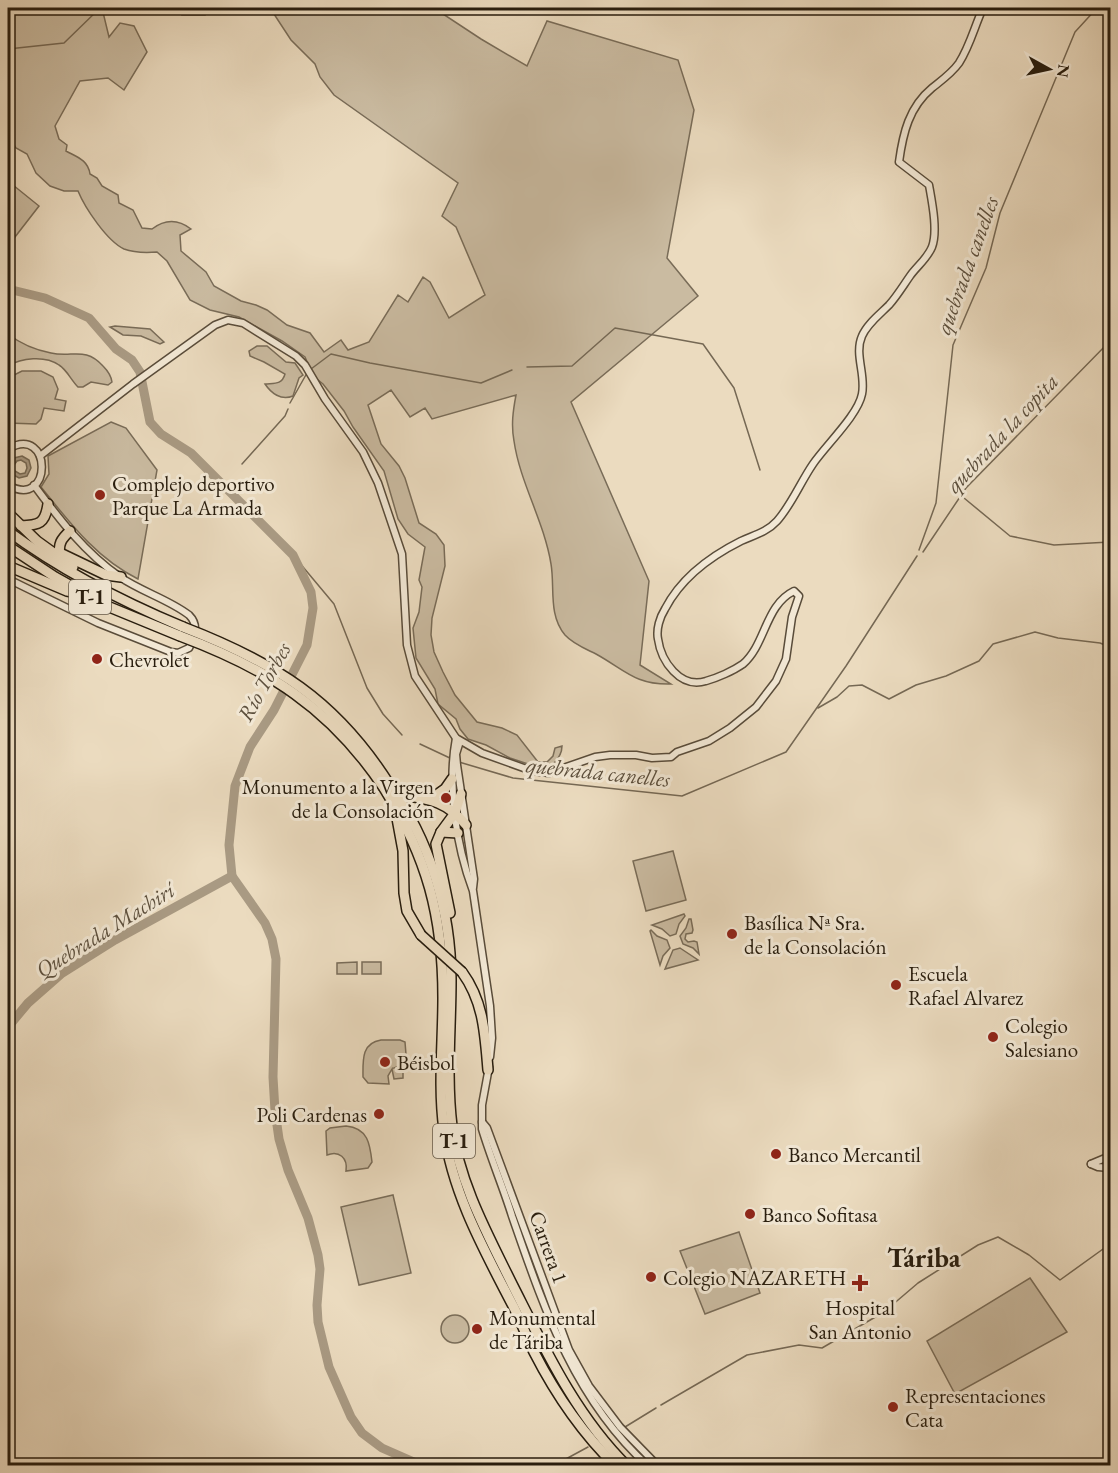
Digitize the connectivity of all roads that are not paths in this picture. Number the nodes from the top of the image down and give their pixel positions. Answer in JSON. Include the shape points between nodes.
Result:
{"nodes":[{"id":1,"x":983,"y":8,"type":"edge"},
{"id":2,"x":8,"y":449,"type":"edge"},
{"id":3,"x":40,"y":456,"type":"junction"},
{"id":4,"x":8,"y":485,"type":"edge"},
{"id":5,"x":34,"y":485,"type":"junction"},
{"id":6,"x":48,"y":504,"type":"junction"},
{"id":7,"x":8,"y":513,"type":"edge"},
{"id":8,"x":21,"y":526,"type":"junction"},
{"id":9,"x":8,"y":531,"type":"edge"},
{"id":10,"x":70,"y":531,"type":"junction"},
{"id":11,"x":8,"y":546,"type":"edge"},
{"id":12,"x":57,"y":554,"type":"junction"},
{"id":13,"x":8,"y":566,"type":"edge"},
{"id":14,"x":121,"y":577,"type":"junction"},
{"id":15,"x":8,"y":579,"type":"edge"},
{"id":16,"x":109,"y":593,"type":"junction"},
{"id":17,"x":84,"y":594,"type":"junction"},
{"id":18,"x":182,"y":631,"type":"junction"},
{"id":19,"x":458,"y":739,"type":"junction"},
{"id":20,"x":455,"y":765,"type":"junction"},
{"id":21,"x":452,"y":779,"type":"junction"},
{"id":22,"x":386,"y":786,"type":"junction"},
{"id":23,"x":396,"y":794,"type":"junction"},
{"id":24,"x":461,"y":794,"type":"junction"},
{"id":25,"x":431,"y":799,"type":"junction"},
{"id":26,"x":394,"y":805,"type":"junction"},
{"id":27,"x":455,"y":813,"type":"junction"},
{"id":28,"x":466,"y":825,"type":"junction"},
{"id":29,"x":441,"y":832,"type":"junction"},
{"id":30,"x":458,"y":833,"type":"junction"},
{"id":31,"x":473,"y":891,"type":"junction"},
{"id":32,"x":451,"y":996,"type":"junction"},
{"id":33,"x":488,"y":1070,"type":"junction"},
{"id":34,"x":482,"y":1122,"type":"junction"},
{"id":35,"x":1110,"y":1156,"type":"edge"},
{"id":36,"x":1110,"y":1168,"type":"edge"},
{"id":37,"x":616,"y":1466,"type":"edge"},
{"id":38,"x":627,"y":1466,"type":"edge"},
{"id":39,"x":648,"y":1466,"type":"edge"},
{"id":40,"x":658,"y":1466,"type":"edge"}],
"edges":[{"from":1,"to":19,"type":"street","via":[[959,63],[915,105],[905,130],[899,162],[929,185],[934,240],[923,262],[862,336],[860,400],[776,522],[768,530],[727,548],[698,569],[676,591],[658,624],[657,637],[668,666],[685,679],[703,682],[742,664],[779,603],[797,592],[799,600],[792,617],[786,659],[766,696],[730,728],[671,757],[610,755],[542,773],[500,760]]},
{"from":2,"to":3,"type":"street","via":[[27,446]]},
{"from":3,"to":5,"type":"street","via":[[42,473]]},
{"from":3,"to":19,"type":"street","via":[[222,321],[243,323],[296,356],[363,452],[378,483],[402,554],[410,664],[422,689]]},
{"from":4,"to":5,"type":"street","via":[[21,490]]},
{"from":5,"to":6,"type":"street"},
{"from":6,"to":8,"type":"highway","via":[[42,522]]},
{"from":6,"to":10,"type":"street"},
{"from":7,"to":8,"type":"highway","number":"T-1"},
{"from":8,"to":12,"type":"highway","number":"T-1"},
{"from":9,"to":16,"type":"highway"},
{"from":10,"to":12,"type":"highway","via":[[62,538]]},
{"from":10,"to":14,"type":"street"},
{"from":11,"to":17,"type":"highway","number":"T-1"},
{"from":12,"to":14,"type":"highway"},
{"from":12,"to":16,"type":"highway","number":"T-1"},
{"from":13,"to":17,"type":"highway","via":[[67,591]]},
{"from":14,"to":15,"type":"street","via":[[189,615],[196,627],[189,648],[171,652],[98,623]]},
{"from":16,"to":18,"type":"highway","number":"T-1"},
{"from":17,"to":18,"type":"highway","number":"T-1","via":[[107,606]]},
{"from":18,"to":22,"type":"highway","number":"T-1","bridge":true,"via":[[268,675],[301,698],[342,736]]},
{"from":19,"to":20,"type":"street"},
{"from":20,"to":21,"type":"street"},
{"from":20,"to":24,"type":"street"},
{"from":21,"to":25,"type":"highway"},
{"from":21,"to":27,"type":"street"},
{"from":22,"to":23,"type":"highway","number":"T-1"},
{"from":22,"to":26,"type":"highway","number":"T-1"},
{"from":23,"to":25,"type":"highway"},
{"from":23,"to":32,"type":"highway","number":"T-1","via":[[412,820],[436,882],[447,932]]},
{"from":24,"to":27,"type":"highway"},
{"from":24,"to":28,"type":"street"},
{"from":25,"to":27,"type":"highway"},
{"from":26,"to":33,"type":"highway","bridge":true,"via":[[403,850],[407,911],[422,935],[471,984],[484,1029]]},
{"from":26,"to":37,"type":"highway","number":"T-1","via":[[418,851],[436,911],[442,955],[441,1100],[452,1169],[466,1209],[534,1352],[575,1418]]},
{"from":27,"to":28,"type":"highway"},
{"from":27,"to":29,"type":"highway"},
{"from":27,"to":30,"type":"street"},
{"from":28,"to":31,"type":"street"},
{"from":29,"to":30,"type":"highway"},
{"from":29,"to":32,"type":"highway","via":[[436,844],[454,945]]},
{"from":30,"to":31,"type":"street"},
{"from":31,"to":33,"type":"street","name":"Carrera 1","via":[[491,1016]]},
{"from":32,"to":38,"type":"highway","number":"T-1","via":[[449,1099],[461,1170],[475,1207],[558,1372],[581,1410]]},
{"from":33,"to":34,"type":"street","name":"Carrera 1"},
{"from":34,"to":39,"type":"street","name":"Carrera 1","via":[[487,1147],[557,1337],[613,1431]]},
{"from":34,"to":40,"type":"street","name":"Carrera 1","via":[[569,1350],[620,1427]]},
{"from":35,"to":36,"type":"street","via":[[1094,1166]]}]}
